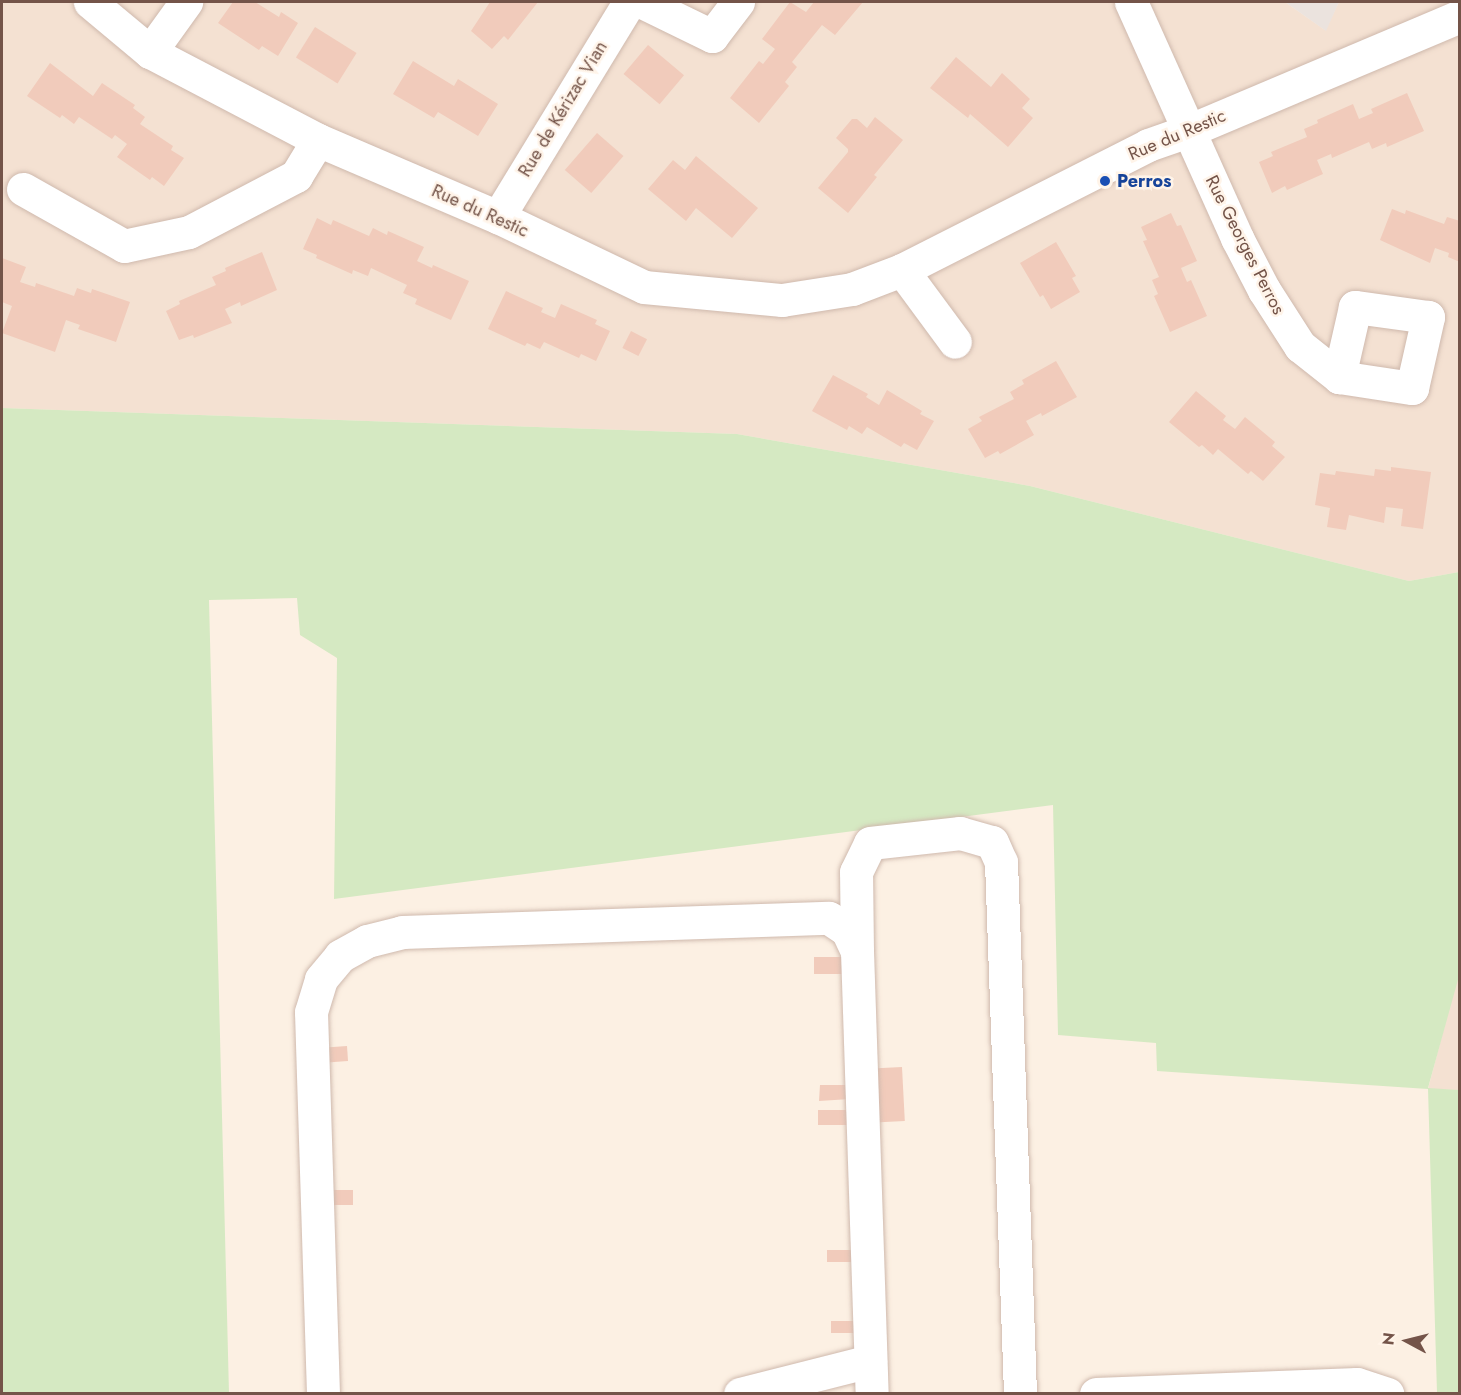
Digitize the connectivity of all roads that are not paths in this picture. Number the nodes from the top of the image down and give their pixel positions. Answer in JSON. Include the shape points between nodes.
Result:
{"nodes":[{"id":1,"x":90,"y":2,"type":"edge"},
{"id":2,"x":186,"y":2,"type":"edge"},
{"id":3,"x":629,"y":2,"type":"edge"},
{"id":4,"x":642,"y":2,"type":"edge"},
{"id":5,"x":738,"y":2,"type":"edge"},
{"id":6,"x":1131,"y":2,"type":"edge"},
{"id":7,"x":1460,"y":16,"type":"edge"},
{"id":8,"x":150,"y":52,"type":"junction"},
{"id":9,"x":1188,"y":131,"type":"junction"},
{"id":10,"x":318,"y":140,"type":"junction"},
{"id":11,"x":23,"y":189,"type":"dead end"},
{"id":12,"x":498,"y":217,"type":"junction"},
{"id":13,"x":902,"y":270,"type":"junction"},
{"id":14,"x":955,"y":342,"type":"dead end"},
{"id":15,"x":1339,"y":377,"type":"dead end"},
{"id":16,"x":857,"y":951,"type":"junction"},
{"id":17,"x":870,"y":1361,"type":"junction"},
{"id":18,"x":323,"y":1394,"type":"edge"},
{"id":19,"x":740,"y":1394,"type":"edge"},
{"id":20,"x":872,"y":1394,"type":"edge"},
{"id":21,"x":1020,"y":1394,"type":"edge"},
{"id":22,"x":1096,"y":1394,"type":"edge"},
{"id":23,"x":1387,"y":1394,"type":"edge"}],
"edges":[{"from":1,"to":8,"type":"street","name":"Rue du Restic"},
{"from":2,"to":8,"type":"street"},
{"from":3,"to":12,"type":"street","name":"Rue de Kérizac Vian"},
{"from":4,"to":5,"type":"street","via":[[712,36]]},
{"from":6,"to":9,"type":"street","name":"Rue Georges Perros"},
{"from":7,"to":9,"type":"street","name":"Rue du Restic"},
{"from":8,"to":10,"type":"street","name":"Rue du Restic"},
{"from":9,"to":13,"type":"street","name":"Rue du Restic","via":[[1148,145]]},
{"from":9,"to":15,"type":"street","name":"Rue Georges Perros","via":[[1264,290],[1300,346]]},
{"from":10,"to":11,"type":"street","via":[[296,176],[189,232],[124,246]]},
{"from":10,"to":12,"type":"street","name":"Rue du Restic"},
{"from":12,"to":13,"type":"street","name":"Rue du Restic","via":[[644,287],[782,300],[852,289]]},
{"from":13,"to":14,"type":"street"},
{"from":16,"to":17,"type":"street"},
{"from":16,"to":18,"type":"street","via":[[847,930],[829,918],[402,932],[367,941],[339,956],[321,979],[310,1012]]},
{"from":16,"to":21,"type":"street","via":[[856,872],[870,843],[960,833],[992,842],[1001,862]]},
{"from":17,"to":19,"type":"street"},
{"from":17,"to":20,"type":"street"},
{"from":22,"to":23,"type":"street","via":[[1357,1384]]}]}
